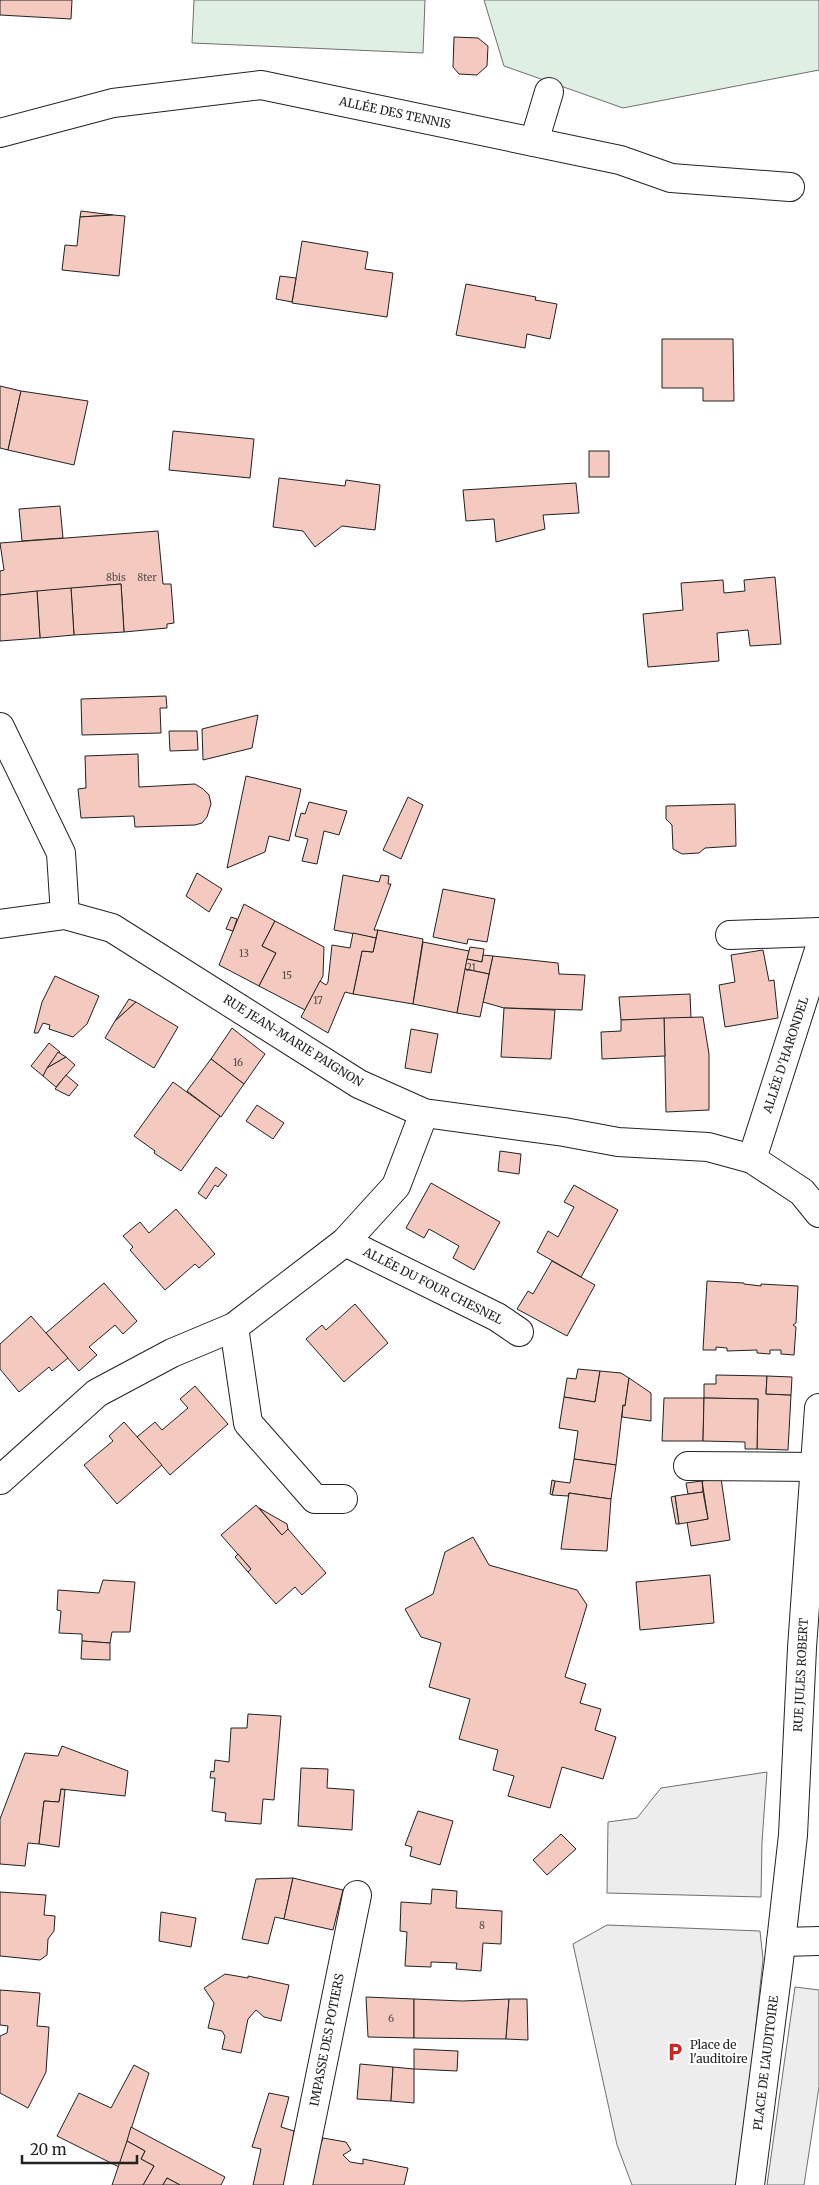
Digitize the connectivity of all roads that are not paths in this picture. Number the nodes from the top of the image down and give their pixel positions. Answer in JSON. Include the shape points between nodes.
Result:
{"nodes":[{"id":1,"x":549,"y":92,"type":"dead end"},
{"id":2,"x":0,"y":133,"type":"edge"},
{"id":3,"x":534,"y":142,"type":"junction"},
{"id":4,"x":790,"y":187,"type":"dead end"},
{"id":5,"x":0,"y":727,"type":"edge"},
{"id":6,"x":65,"y":915,"type":"junction"},
{"id":7,"x":0,"y":924,"type":"edge"},
{"id":8,"x":819,"y":932,"type":"edge"},
{"id":9,"x":730,"y":935,"type":"dead end"},
{"id":10,"x":819,"y":950,"type":"edge"},
{"id":11,"x":424,"y":1113,"type":"junction"},
{"id":12,"x":752,"y":1159,"type":"junction"},
{"id":13,"x":819,"y":1213,"type":"edge"},
{"id":14,"x":345,"y":1242,"type":"junction"},
{"id":15,"x":234,"y":1327,"type":"junction"},
{"id":16,"x":519,"y":1332,"type":"dead end"},
{"id":17,"x":819,"y":1408,"type":"edge"},
{"id":18,"x":688,"y":1466,"type":"dead end"},
{"id":19,"x":813,"y":1467,"type":"junction"},
{"id":20,"x":0,"y":1480,"type":"edge"},
{"id":21,"x":343,"y":1499,"type":"dead end"},
{"id":22,"x":810,"y":1649,"type":"edge"},
{"id":23,"x":356,"y":1894,"type":"dead end"},
{"id":24,"x":819,"y":1941,"type":"edge"},
{"id":25,"x":775,"y":1954,"type":"junction"},
{"id":26,"x":298,"y":2185,"type":"edge"},
{"id":27,"x":750,"y":2185,"type":"edge"}],
"edges":[{"from":1,"to":3,"type":"street"},
{"from":2,"to":3,"type":"street","name":"ALLÉE DES TENNIS","via":[[112,103],[261,85]]},
{"from":3,"to":4,"type":"street","name":"ALLÉE DES TENNIS","via":[[620,160],[671,178]]},
{"from":5,"to":6,"type":"street","via":[[61,854]]},
{"from":6,"to":7,"type":"street","name":"RUE JEAN-MARIE PAIGNON"},
{"from":6,"to":11,"type":"street","name":"RUE JEAN-MARIE PAIGNON","via":[[112,928],[359,1084]]},
{"from":8,"to":9,"type":"street"},
{"from":10,"to":12,"type":"street","name":"ALLÉE D'HARONDEL"},
{"from":11,"to":12,"type":"street","name":"RUE JEAN-MARIE PAIGNON","via":[[618,1142],[708,1147]]},
{"from":11,"to":14,"type":"street","name":"ALLÉE DU FOUR CHESNEL","via":[[396,1186]]},
{"from":12,"to":13,"type":"street","name":"RUE JEAN-MARIE PAIGNON","via":[[802,1192]]},
{"from":14,"to":15,"type":"street","name":"ALLÉE DU FOUR CHESNEL"},
{"from":14,"to":16,"type":"street","name":"ALLÉE DU FOUR CHESNEL","via":[[497,1317]]},
{"from":15,"to":20,"type":"street","name":"ALLÉE DU FOUR CHESNEL","via":[[172,1353],[98,1392]]},
{"from":15,"to":21,"type":"street","via":[[248,1423],[315,1499]]},
{"from":17,"to":19,"type":"street","name":"RUE JULES ROBERT"},
{"from":18,"to":19,"type":"street"},
{"from":19,"to":22,"type":"street","name":"RUE JULES ROBERT"},
{"from":22,"to":25,"type":"street","name":"RUE JULES ROBERT","via":[[793,1835]]},
{"from":23,"to":26,"type":"street","name":"IMPASSE DES POTIERS"},
{"from":24,"to":25,"type":"street"},
{"from":25,"to":27,"type":"street","name":"PLACE DE L'AUDITOIRE"}]}
